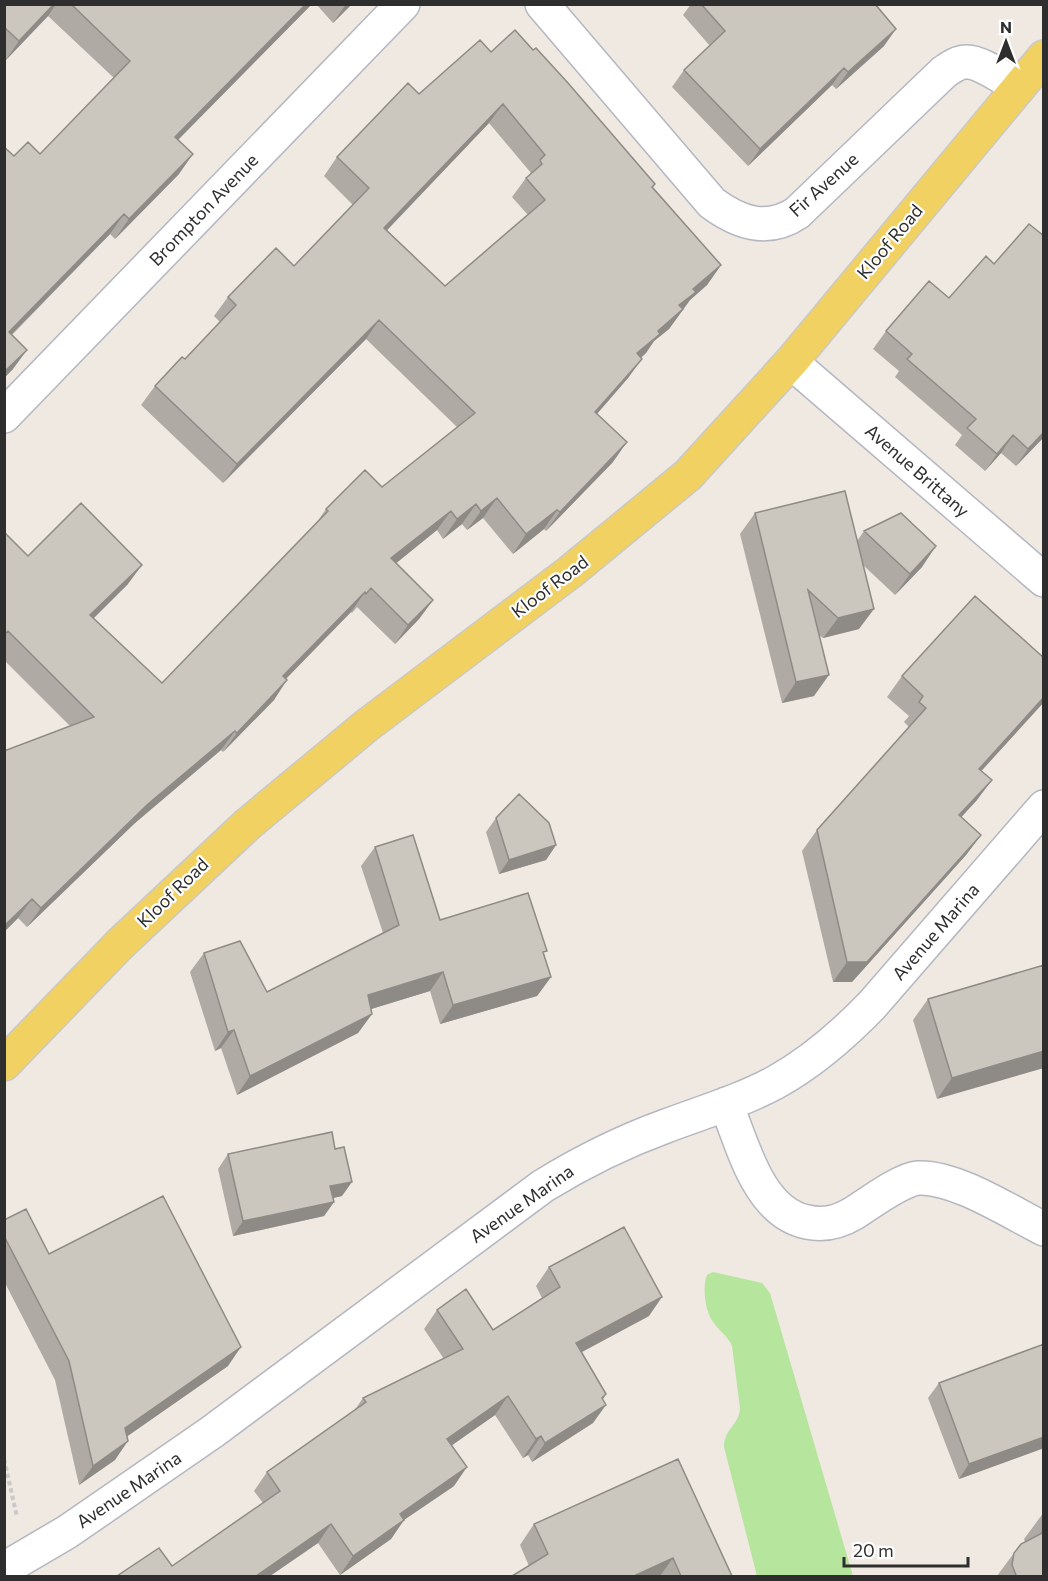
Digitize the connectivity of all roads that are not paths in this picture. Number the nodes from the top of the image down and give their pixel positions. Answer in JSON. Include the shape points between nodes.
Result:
{"nodes":[{"id":1,"x":404,"y":4,"type":"edge"},
{"id":2,"x":542,"y":4,"type":"edge"},
{"id":3,"x":1044,"y":57,"type":"edge"},
{"id":4,"x":1019,"y":87,"type":"junction"},
{"id":5,"x":791,"y":362,"type":"junction"},
{"id":6,"x":4,"y":416,"type":"edge"},
{"id":7,"x":1044,"y":580,"type":"edge"},
{"id":8,"x":1044,"y":807,"type":"edge"},
{"id":9,"x":6,"y":1058,"type":"edge"},
{"id":10,"x":726,"y":1104,"type":"junction"},
{"id":11,"x":1044,"y":1229,"type":"edge"},
{"id":12,"x":15,"y":1563,"type":"edge"}],
"edges":[{"from":1,"to":6,"type":"street","name":"Brompton Avenue"},
{"from":2,"to":4,"type":"street","name":"Fir Avenue","via":[[712,203],[738,219],[763,224],[786,220],[797,213],[955,65],[977,64]]},
{"from":3,"to":4,"type":"main road","name":"Kloof Road"},
{"from":4,"to":5,"type":"main road","name":"Kloof Road"},
{"from":5,"to":7,"type":"street","name":"Avenue Brittany"},
{"from":5,"to":9,"type":"main road","name":"Kloof Road","via":[[673,489],[366,726],[248,824]]},
{"from":8,"to":10,"type":"street","name":"Avenue Marina","via":[[849,1028],[794,1071]]},
{"from":10,"to":11,"type":"street","via":[[759,1185],[773,1204],[790,1217],[815,1224],[837,1222],[908,1180],[922,1178],[957,1185]]},
{"from":10,"to":12,"type":"street","name":"Avenue Marina","via":[[613,1148],[543,1186],[203,1439]]}]}
